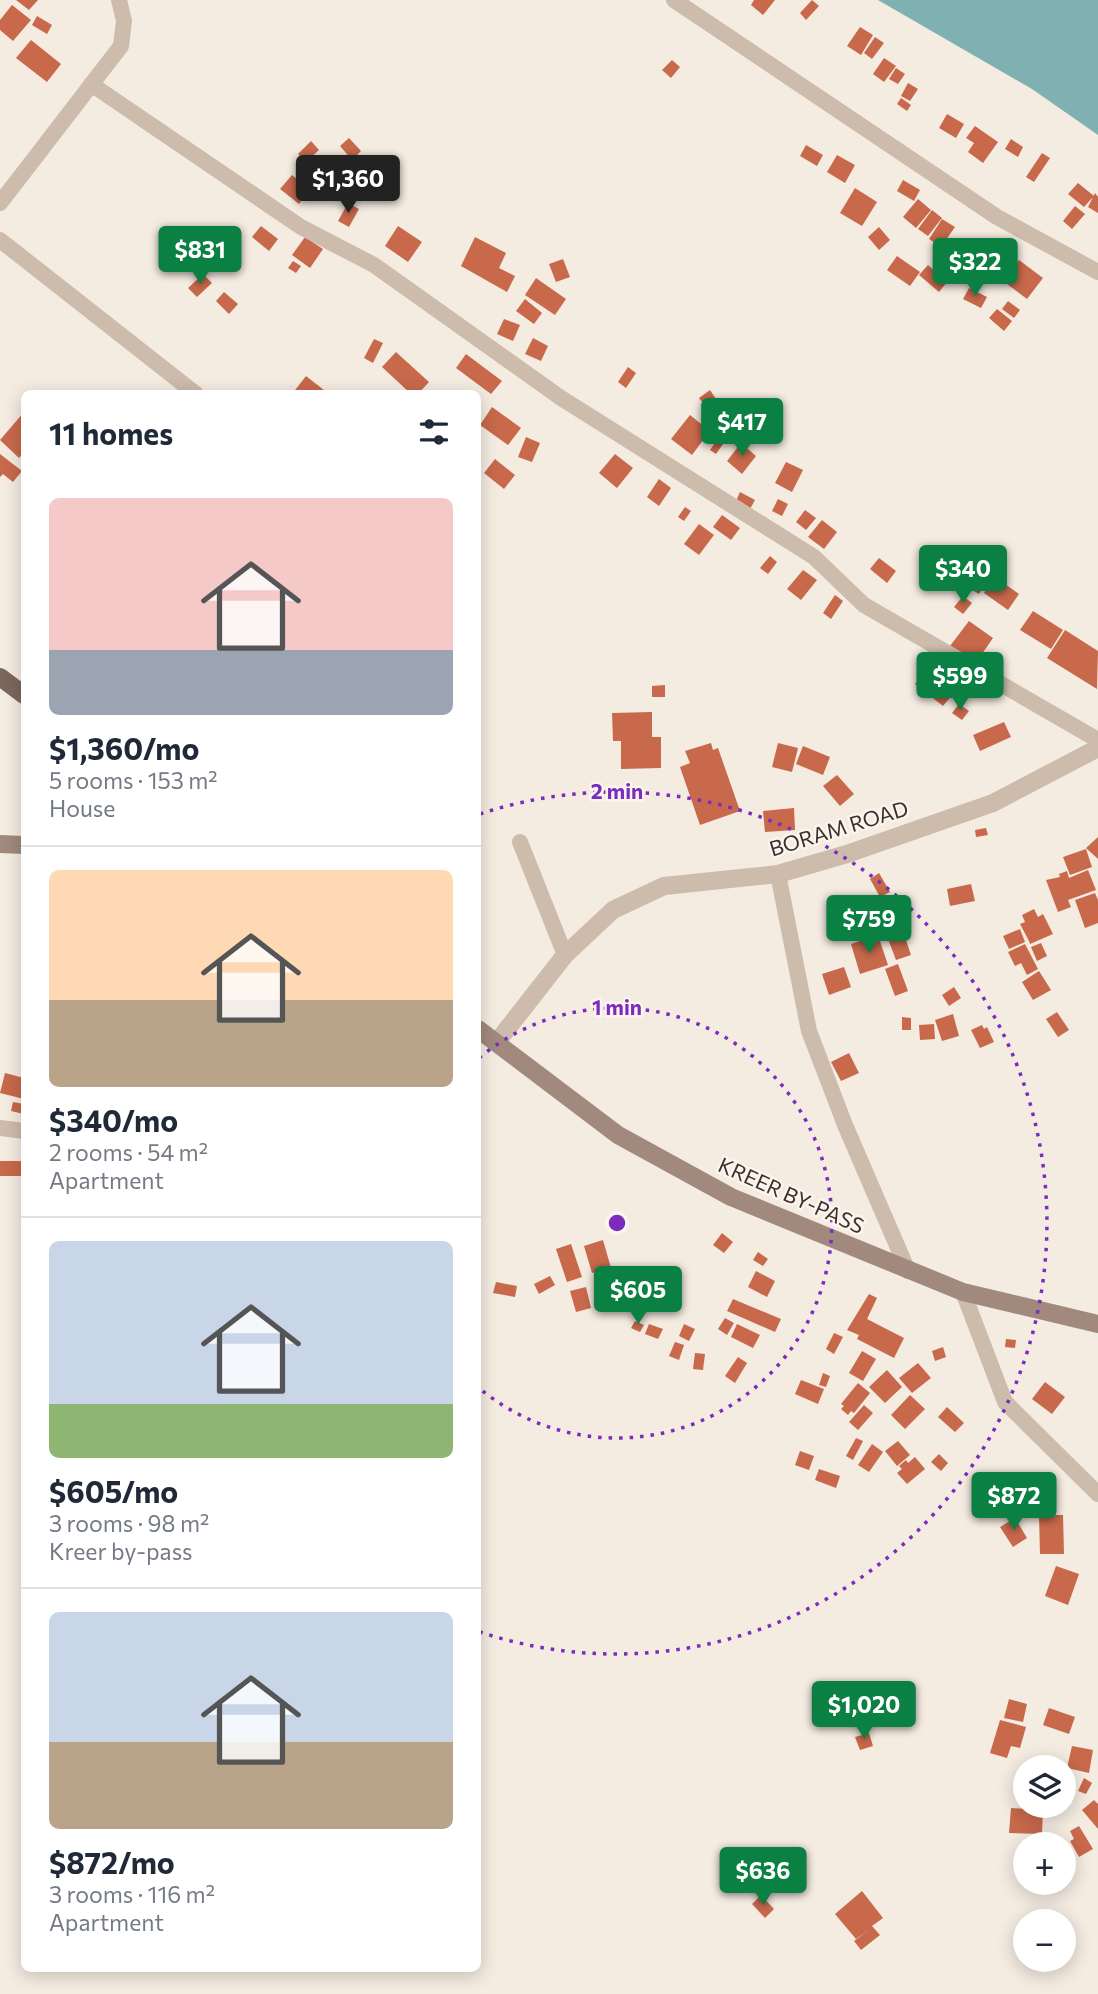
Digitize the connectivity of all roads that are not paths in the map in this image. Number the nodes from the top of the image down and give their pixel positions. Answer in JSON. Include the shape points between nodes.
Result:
{"nodes":[{"id":1,"x":119,"y":0,"type":"edge"},
{"id":2,"x":674,"y":0,"type":"edge"},
{"id":3,"x":91,"y":84,"type":"junction"},
{"id":4,"x":0,"y":203,"type":"edge"},
{"id":5,"x":0,"y":240,"type":"edge"},
{"id":6,"x":1098,"y":272,"type":"edge"},
{"id":7,"x":191,"y":390,"type":"edge"},
{"id":8,"x":0,"y":677,"type":"edge"},
{"id":9,"x":21,"y":693,"type":"edge"},
{"id":10,"x":1098,"y":740,"type":"edge"},
{"id":11,"x":1098,"y":748,"type":"edge"},
{"id":12,"x":520,"y":842,"type":"dead end"},
{"id":13,"x":0,"y":844,"type":"edge"},
{"id":14,"x":21,"y":845,"type":"edge"},
{"id":15,"x":778,"y":874,"type":"junction"},
{"id":16,"x":565,"y":955,"type":"junction"},
{"id":17,"x":481,"y":1031,"type":"edge"},
{"id":18,"x":497,"y":1042,"type":"junction"},
{"id":19,"x":0,"y":1128,"type":"edge"},
{"id":20,"x":21,"y":1131,"type":"edge"},
{"id":21,"x":908,"y":1271,"type":"junction"},
{"id":22,"x":963,"y":1292,"type":"junction"},
{"id":23,"x":1098,"y":1324,"type":"edge"},
{"id":24,"x":1098,"y":1494,"type":"edge"}],
"edges":[{"from":1,"to":3,"type":"street","via":[[124,21],[121,46]]},
{"from":2,"to":6,"type":"street","via":[[997,217]]},
{"from":3,"to":4,"type":"street"},
{"from":3,"to":10,"type":"street","via":[[301,228],[374,265],[561,398],[814,556],[864,605]]},
{"from":5,"to":7,"type":"street"},
{"from":8,"to":9,"type":"main road"},
{"from":11,"to":15,"type":"street","name":"BORAM ROAD","via":[[993,803],[847,855]]},
{"from":12,"to":16,"type":"street"},
{"from":13,"to":14,"type":"main road"},
{"from":15,"to":16,"type":"street","name":"BORAM ROAD","via":[[664,886],[613,910]]},
{"from":15,"to":21,"type":"street","via":[[809,1031]]},
{"from":16,"to":18,"type":"street","name":"BORAM ROAD"},
{"from":17,"to":18,"type":"main road"},
{"from":18,"to":21,"type":"main road","name":"KREER BY-PASS","via":[[618,1135],[731,1197]]},
{"from":19,"to":20,"type":"street"},
{"from":21,"to":22,"type":"main road","name":"KREER BY-PASS"},
{"from":22,"to":23,"type":"main road","name":"KREER BY-PASS"},
{"from":22,"to":24,"type":"street","via":[[1006,1402]]}]}
